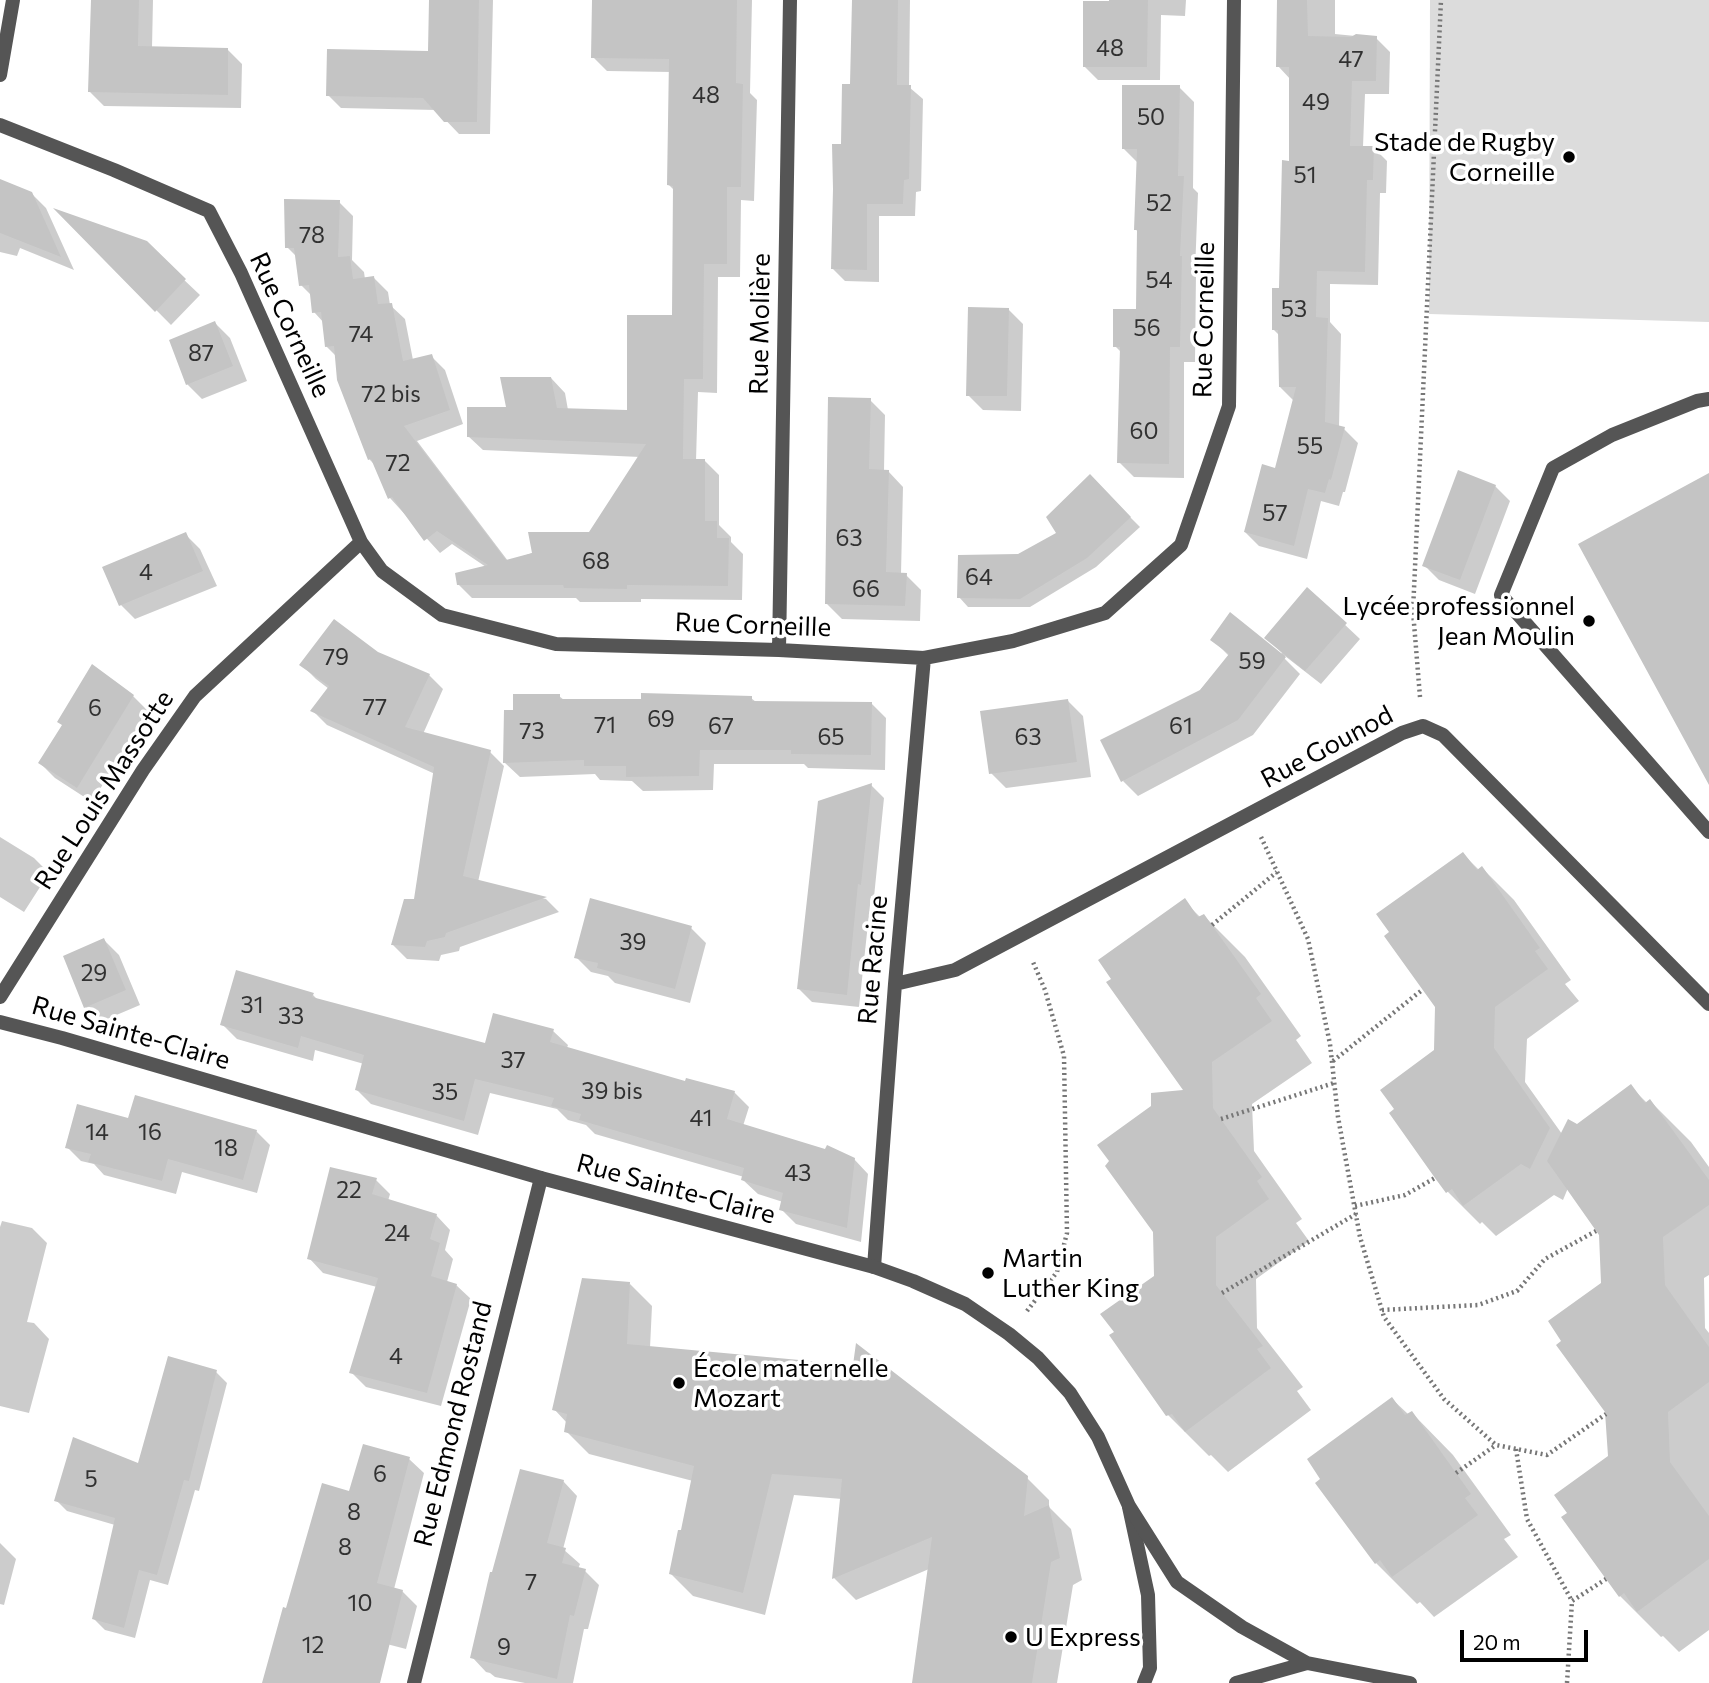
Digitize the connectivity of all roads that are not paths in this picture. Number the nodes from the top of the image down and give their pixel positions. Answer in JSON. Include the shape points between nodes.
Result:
{"nodes":[{"id":1,"x":13,"y":0,"type":"edge"},
{"id":2,"x":790,"y":0,"type":"edge"},
{"id":3,"x":1234,"y":0,"type":"edge"},
{"id":4,"x":0,"y":75,"type":"edge"},
{"id":5,"x":0,"y":125,"type":"edge"},
{"id":6,"x":1709,"y":399,"type":"edge"},
{"id":7,"x":362,"y":542,"type":"junction"},
{"id":8,"x":779,"y":650,"type":"junction"},
{"id":9,"x":924,"y":658,"type":"junction"},
{"id":10,"x":1709,"y":832,"type":"edge"},
{"id":11,"x":895,"y":984,"type":"junction"},
{"id":12,"x":0,"y":997,"type":"edge"},
{"id":13,"x":1709,"y":1004,"type":"edge"},
{"id":14,"x":0,"y":1022,"type":"edge"},
{"id":15,"x":541,"y":1178,"type":"junction"},
{"id":16,"x":874,"y":1267,"type":"junction"},
{"id":17,"x":1129,"y":1506,"type":"junction"},
{"id":18,"x":1307,"y":1663,"type":"junction"},
{"id":19,"x":414,"y":1683,"type":"edge"},
{"id":20,"x":1144,"y":1683,"type":"edge"},
{"id":21,"x":1236,"y":1683,"type":"edge"},
{"id":22,"x":1410,"y":1683,"type":"edge"}],
"edges":[{"from":1,"to":4,"type":"street"},
{"from":2,"to":8,"type":"street","name":"Rue Molière"},
{"from":3,"to":9,"type":"street","name":"Rue Corneille","via":[[1229,406],[1181,545],[1105,613],[1013,641]]},
{"from":5,"to":7,"type":"street","name":"Rue Corneille","via":[[209,211]]},
{"from":6,"to":10,"type":"street","via":[[1612,435],[1553,468],[1501,595]]},
{"from":7,"to":8,"type":"street","name":"Rue Corneille","via":[[382,571],[442,615],[556,644]]},
{"from":7,"to":12,"type":"street","name":"Rue Louis Massotte","via":[[195,696],[143,769]]},
{"from":8,"to":9,"type":"street","name":"Rue Corneille"},
{"from":9,"to":11,"type":"street","name":"Rue Racine"},
{"from":11,"to":13,"type":"street","name":"Rue Gounod","via":[[956,970],[1402,733],[1423,726],[1443,735]]},
{"from":11,"to":16,"type":"street","name":"Rue Racine"},
{"from":14,"to":15,"type":"street","name":"Rue Sainte-Claire"},
{"from":15,"to":16,"type":"street","name":"Rue Sainte-Claire"},
{"from":15,"to":19,"type":"street","name":"Rue Edmond Rostand"},
{"from":16,"to":17,"type":"street","name":"Rue Sainte-Claire","via":[[965,1304],[1038,1358],[1070,1393],[1098,1437]]},
{"from":17,"to":18,"type":"street","via":[[1177,1582],[1242,1627]]},
{"from":17,"to":20,"type":"street","name":"Rue Sainte-Claire","via":[[1148,1595],[1150,1668]]},
{"from":18,"to":21,"type":"street"},
{"from":18,"to":22,"type":"street"}]}
